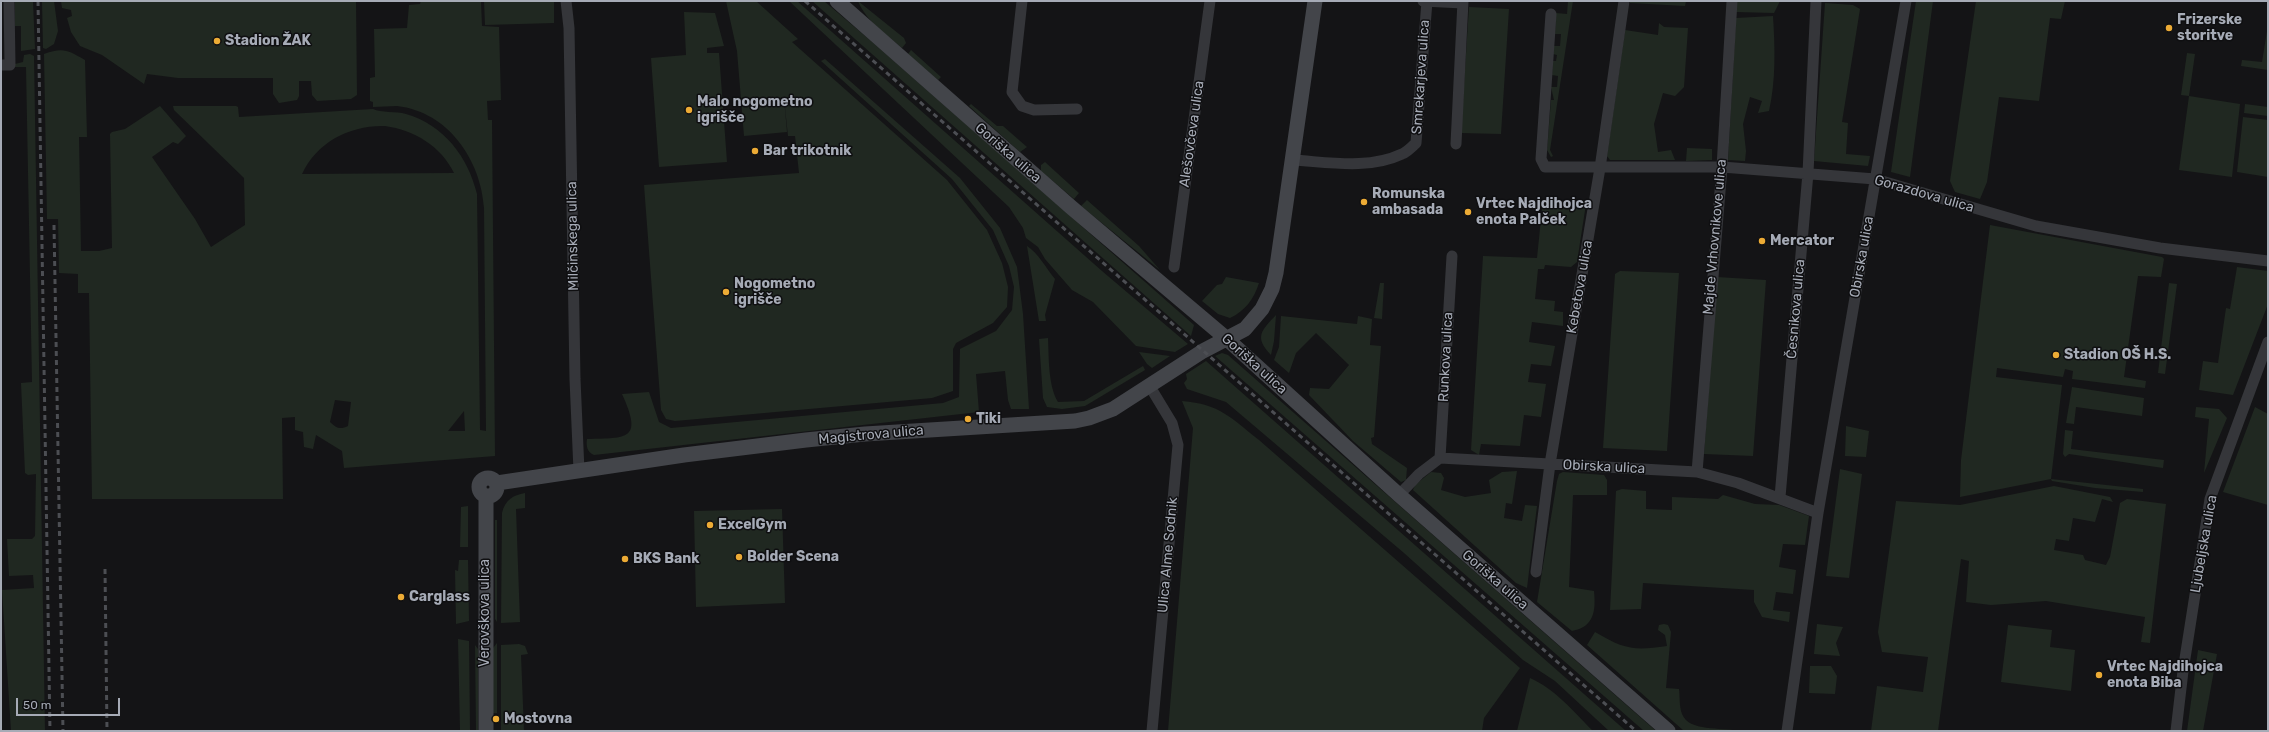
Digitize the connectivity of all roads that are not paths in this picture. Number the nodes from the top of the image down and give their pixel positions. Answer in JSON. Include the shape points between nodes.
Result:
{"nodes":[{"id":1,"x":9,"y":1,"type":"edge"},
{"id":2,"x":566,"y":1,"type":"edge"},
{"id":3,"x":836,"y":1,"type":"edge"},
{"id":4,"x":1022,"y":1,"type":"edge"},
{"id":5,"x":1210,"y":1,"type":"edge"},
{"id":6,"x":1315,"y":1,"type":"edge"},
{"id":7,"x":1423,"y":1,"type":"edge"},
{"id":8,"x":1427,"y":1,"type":"edge"},
{"id":9,"x":1624,"y":1,"type":"edge"},
{"id":10,"x":1732,"y":1,"type":"edge"},
{"id":11,"x":1816,"y":1,"type":"edge"},
{"id":12,"x":1906,"y":1,"type":"edge"},
{"id":13,"x":1463,"y":2,"type":"edge"},
{"id":14,"x":1551,"y":14,"type":"dead end"},
{"id":15,"x":5,"y":65,"type":"edge"},
{"id":16,"x":1077,"y":109,"type":"dead end"},
{"id":17,"x":1456,"y":144,"type":"dead end"},
{"id":18,"x":1292,"y":160,"type":"junction"},
{"id":19,"x":1722,"y":167,"type":"junction"},
{"id":20,"x":1600,"y":168,"type":"junction"},
{"id":21,"x":1808,"y":173,"type":"junction"},
{"id":22,"x":1875,"y":179,"type":"junction"},
{"id":23,"x":1452,"y":256,"type":"dead end"},
{"id":24,"x":2268,"y":261,"type":"edge"},
{"id":25,"x":1174,"y":267,"type":"dead end"},
{"id":26,"x":1227,"y":340,"type":"junction"},
{"id":27,"x":2268,"y":342,"type":"edge"},
{"id":28,"x":1150,"y":385,"type":"junction"},
{"id":29,"x":1440,"y":458,"type":"junction"},
{"id":30,"x":1550,"y":464,"type":"junction"},
{"id":31,"x":579,"y":470,"type":"junction"},
{"id":32,"x":1697,"y":472,"type":"junction"},
{"id":33,"x":497,"y":483,"type":"joint"},
{"id":34,"x":1399,"y":495,"type":"junction"},
{"id":35,"x":1780,"y":497,"type":"junction"},
{"id":36,"x":1818,"y":513,"type":"junction"},
{"id":37,"x":1536,"y":572,"type":"dead end"},
{"id":38,"x":486,"y":731,"type":"edge"},
{"id":39,"x":1152,"y":731,"type":"edge"},
{"id":40,"x":1668,"y":731,"type":"edge"},
{"id":41,"x":1786,"y":731,"type":"edge"},
{"id":42,"x":2176,"y":731,"type":"edge"}],
"edges":[{"from":1,"to":15,"type":"street"},
{"from":2,"to":31,"type":"street","name":"Milčinskega ulica","via":[[569,28]]},
{"from":3,"to":26,"type":"street","name":"Goriška ulica","via":[[1061,199]]},
{"from":4,"to":16,"type":"street","via":[[1012,92],[1022,106],[1034,110]]},
{"from":5,"to":25,"type":"street","name":"Alešovčeva ulica"},
{"from":6,"to":18,"type":"street"},
{"from":7,"to":8,"type":"street"},
{"from":8,"to":13,"type":"street"},
{"from":8,"to":18,"type":"street","name":"Smrekarjeva ulica","via":[[1416,143],[1403,154],[1384,160],[1350,164]]},
{"from":9,"to":20,"type":"street","name":"Kebetova ulica"},
{"from":10,"to":19,"type":"street","name":"Majde Vrhovnikove ulica"},
{"from":11,"to":21,"type":"street","name":"Česnikova ulica"},
{"from":12,"to":22,"type":"street","name":"Obirska ulica"},
{"from":13,"to":17,"type":"street"},
{"from":14,"to":20,"type":"street","name":"Gorazdova ulica","via":[[1540,159],[1543,165],[1552,168]]},
{"from":18,"to":26,"type":"street","via":[[1272,289],[1262,310],[1247,328]]},
{"from":19,"to":20,"type":"street","name":"Gorazdova ulica"},
{"from":19,"to":21,"type":"street","name":"Gorazdova ulica"},
{"from":19,"to":32,"type":"street","name":"Majde Vrhovnikove ulica"},
{"from":20,"to":30,"type":"street","name":"Kebetova ulica"},
{"from":21,"to":22,"type":"street","name":"Gorazdova ulica"},
{"from":21,"to":35,"type":"street","name":"Česnikova ulica"},
{"from":22,"to":24,"type":"street","name":"Gorazdova ulica","via":[[2036,226],[2160,248]]},
{"from":22,"to":36,"type":"street","name":"Obirska ulica"},
{"from":23,"to":29,"type":"street","name":"Runkova ulica"},
{"from":26,"to":28,"type":"street","name":"Magistrova ulica","via":[[1203,351]]},
{"from":26,"to":34,"type":"street","name":"Goriška ulica"},
{"from":27,"to":42,"type":"street","name":"Ljubeljska ulica","via":[[2210,499]]},
{"from":28,"to":31,"type":"street","name":"Magistrova ulica","via":[[1113,409],[1075,421],[865,434]]},
{"from":28,"to":39,"type":"street","name":"Ulica Alme Sodnik","via":[[1172,423],[1178,445]]},
{"from":29,"to":30,"type":"street","name":"Obirska ulica"},
{"from":29,"to":34,"type":"street","via":[[1419,474]]},
{"from":30,"to":32,"type":"street","name":"Obirska ulica"},
{"from":30,"to":37,"type":"street","name":"Kebetova ulica"},
{"from":31,"to":33,"type":"street","name":"Magistrova ulica"},
{"from":32,"to":35,"type":"street","name":"Obirska ulica","via":[[1738,482]]},
{"from":33,"to":38,"type":"street","name":"Verovškova ulica","via":[[490,478],[482,480],[480,489],[486,496]]},
{"from":34,"to":40,"type":"street","name":"Goriška ulica"},
{"from":35,"to":36,"type":"street","name":"Obirska ulica"},
{"from":36,"to":41,"type":"street","name":"Obirska ulica"}]}
